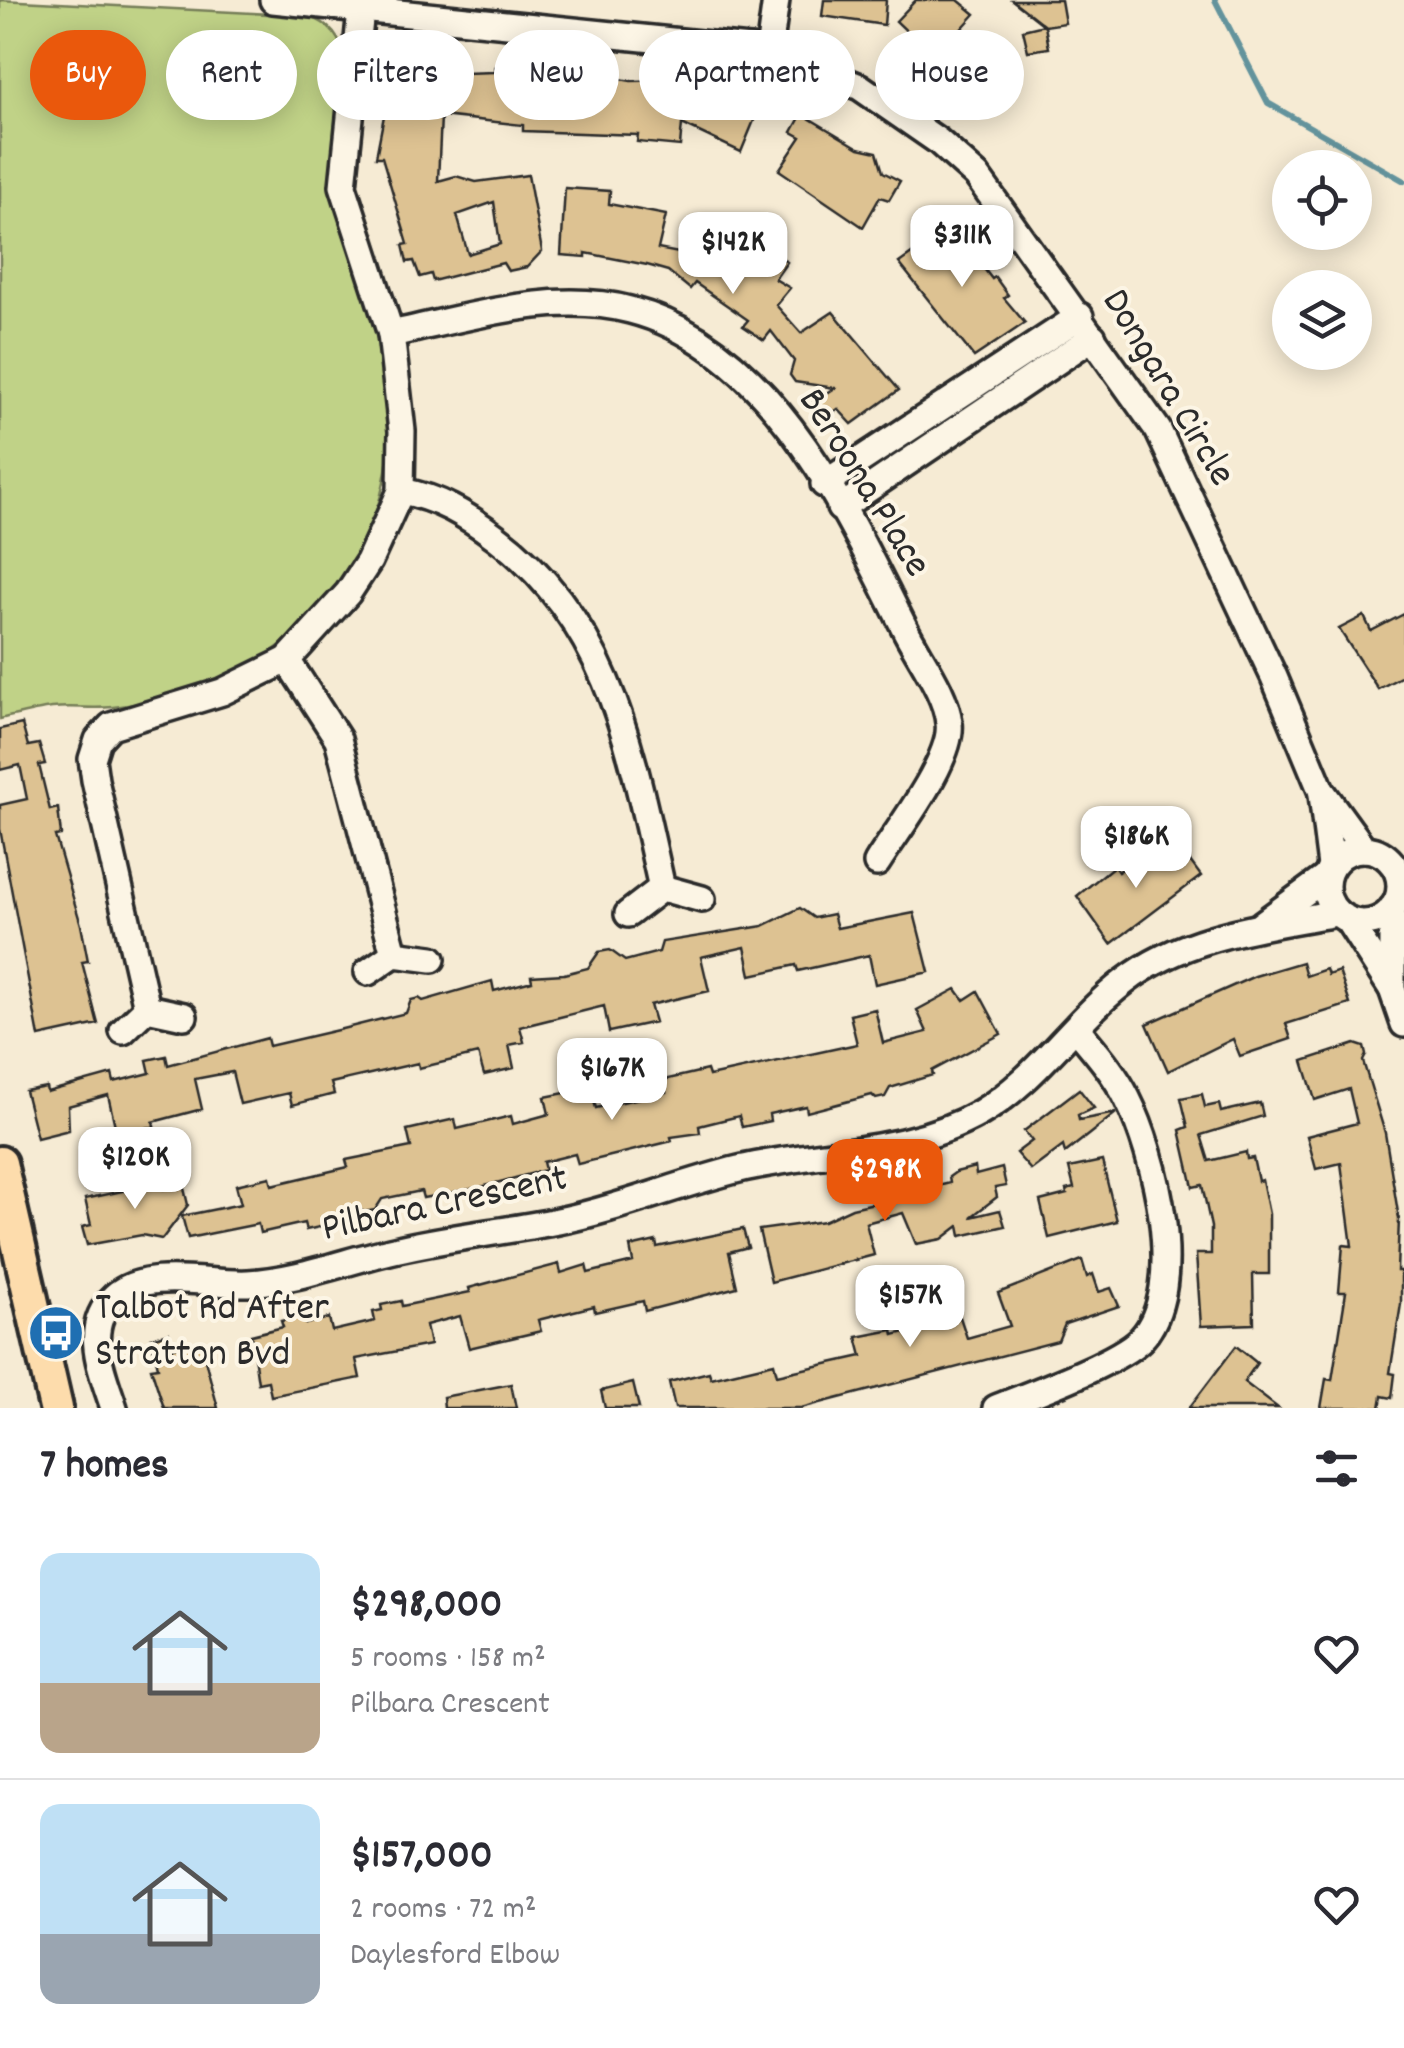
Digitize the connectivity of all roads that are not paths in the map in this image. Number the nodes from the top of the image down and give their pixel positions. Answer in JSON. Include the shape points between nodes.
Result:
{"nodes":[{"id":1,"x":273,"y":0,"type":"edge"},
{"id":2,"x":776,"y":0,"type":"edge"},
{"id":3,"x":361,"y":10,"type":"junction"},
{"id":4,"x":508,"y":11,"type":"edge"},
{"id":5,"x":771,"y":30,"type":"edge"},
{"id":6,"x":639,"y":31,"type":"edge"},
{"id":7,"x":855,"y":85,"type":"edge"},
{"id":8,"x":1086,"y":326,"type":"junction"},
{"id":9,"x":391,"y":334,"type":"junction"},
{"id":10,"x":824,"y":484,"type":"junction"},
{"id":11,"x":401,"y":491,"type":"junction"},
{"id":12,"x":840,"y":508,"type":"junction"},
{"id":13,"x":287,"y":660,"type":"junction"},
{"id":14,"x":1321,"y":790,"type":"junction"},
{"id":15,"x":1364,"y":849,"type":"junction"},
{"id":16,"x":877,"y":863,"type":"dead end"},
{"id":17,"x":1329,"y":872,"type":"junction"},
{"id":18,"x":662,"y":888,"type":"junction"},
{"id":19,"x":702,"y":899,"type":"dead end"},
{"id":20,"x":1392,"y":908,"type":"junction"},
{"id":21,"x":628,"y":914,"type":"dead end"},
{"id":22,"x":1342,"y":916,"type":"junction"},
{"id":23,"x":1258,"y":927,"type":"junction"},
{"id":24,"x":394,"y":954,"type":"junction"},
{"id":25,"x":432,"y":959,"type":"dead end"},
{"id":26,"x":368,"y":972,"type":"dead end"},
{"id":27,"x":1392,"y":990,"type":"junction"},
{"id":28,"x":147,"y":1008,"type":"junction"},
{"id":29,"x":184,"y":1016,"type":"dead end"},
{"id":30,"x":1404,"y":1024,"type":"edge"},
{"id":31,"x":123,"y":1030,"type":"dead end"},
{"id":32,"x":1078,"y":1030,"type":"junction"},
{"id":33,"x":0,"y":1163,"type":"edge"},
{"id":34,"x":56,"y":1408,"type":"edge"},
{"id":35,"x":114,"y":1408,"type":"edge"},
{"id":36,"x":996,"y":1408,"type":"edge"}],
"edges":[{"from":1,"to":3,"type":"street","name":"Dongara Circle"},
{"from":2,"to":5,"type":"street"},
{"from":3,"to":4,"type":"street","name":"Dongara Circle"},
{"from":3,"to":9,"type":"street","via":[[343,186]]},
{"from":4,"to":6,"type":"street","name":"Dongara Circle"},
{"from":7,"to":8,"type":"street","name":"Dongara Circle","via":[[977,176]]},
{"from":8,"to":10,"type":"street"},
{"from":8,"to":12,"type":"street"},
{"from":8,"to":14,"type":"street","name":"Dongara Circle","via":[[1184,481]]},
{"from":9,"to":10,"type":"street","name":"Beroona Place","via":[[552,303],[634,311],[674,328],[744,376]]},
{"from":9,"to":11,"type":"street"},
{"from":10,"to":12,"type":"street","name":"Beroona Place"},
{"from":11,"to":13,"type":"street","via":[[348,593]]},
{"from":11,"to":18,"type":"street","via":[[431,496],[487,530],[547,582],[568,612],[627,731]]},
{"from":12,"to":16,"type":"street","name":"Beroona Place","via":[[950,723],[942,756]]},
{"from":13,"to":24,"type":"street","via":[[338,739]]},
{"from":13,"to":28,"type":"street","via":[[222,692],[132,717],[98,740],[94,780]]},
{"from":14,"to":15,"type":"street","name":"Dongara Circle"},
{"from":14,"to":17,"type":"street","name":"Dongara Circle"},
{"from":15,"to":17,"type":"street","via":[[1340,856]]},
{"from":15,"to":20,"type":"street","via":[[1395,866],[1400,890]]},
{"from":17,"to":22,"type":"street","via":[[1328,898]]},
{"from":17,"to":23,"type":"street","name":"Pilbara Crescent"},
{"from":18,"to":19,"type":"street"},
{"from":18,"to":21,"type":"street"},
{"from":20,"to":22,"type":"street","via":[[1376,921]]},
{"from":20,"to":27,"type":"street"},
{"from":22,"to":23,"type":"street","name":"Pilbara Crescent"},
{"from":22,"to":27,"type":"street"},
{"from":23,"to":32,"type":"street","name":"Pilbara Crescent","via":[[1164,956],[1122,982]]},
{"from":24,"to":25,"type":"street"},
{"from":24,"to":26,"type":"street"},
{"from":27,"to":30,"type":"street"},
{"from":28,"to":29,"type":"street"},
{"from":28,"to":31,"type":"street"},
{"from":32,"to":35,"type":"street","name":"Pilbara Crescent","via":[[1017,1086],[940,1133],[740,1169],[596,1212],[392,1250],[294,1278],[130,1287],[96,1327]]},
{"from":32,"to":36,"type":"street","via":[[1126,1097],[1153,1170],[1164,1244],[1159,1310],[1136,1343]]},
{"from":33,"to":34,"type":"main road"}]}
